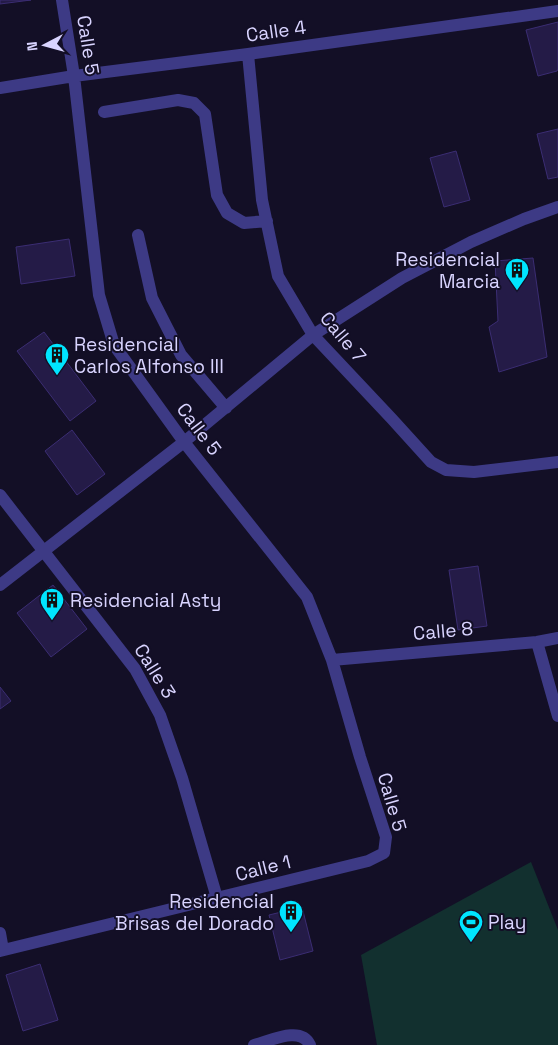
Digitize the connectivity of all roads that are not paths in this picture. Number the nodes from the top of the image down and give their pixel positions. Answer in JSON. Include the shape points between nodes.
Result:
{"nodes":[{"id":1,"x":62,"y":0,"type":"edge"},
{"id":2,"x":558,"y":11,"type":"edge"},
{"id":3,"x":248,"y":54,"type":"junction"},
{"id":4,"x":74,"y":76,"type":"junction"},
{"id":5,"x":0,"y":88,"type":"edge"},
{"id":6,"x":104,"y":112,"type":"dead end"},
{"id":7,"x":558,"y":207,"type":"edge"},
{"id":8,"x":267,"y":221,"type":"junction"},
{"id":9,"x":138,"y":235,"type":"dead end"},
{"id":10,"x":313,"y":335,"type":"junction"},
{"id":11,"x":226,"y":408,"type":"junction"},
{"id":12,"x":184,"y":442,"type":"junction"},
{"id":13,"x":558,"y":462,"type":"edge"},
{"id":14,"x":0,"y":495,"type":"edge"},
{"id":15,"x":44,"y":549,"type":"junction"},
{"id":16,"x":0,"y":584,"type":"edge"},
{"id":17,"x":558,"y":638,"type":"edge"},
{"id":18,"x":537,"y":642,"type":"junction"},
{"id":19,"x":332,"y":660,"type":"junction"},
{"id":20,"x":558,"y":716,"type":"edge"},
{"id":21,"x":384,"y":853,"type":"joint"},
{"id":22,"x":217,"y":898,"type":"junction"},
{"id":23,"x":0,"y":933,"type":"edge"},
{"id":24,"x":2,"y":950,"type":"edge"},
{"id":25,"x":254,"y":1045,"type":"edge"},
{"id":26,"x":310,"y":1045,"type":"edge"}],
"edges":[{"from":1,"to":4,"type":"street","name":"Calle 5"},
{"from":2,"to":3,"type":"street","name":"Calle 4"},
{"from":3,"to":4,"type":"street","name":"Calle 4"},
{"from":3,"to":8,"type":"street","name":"Calle 7","via":[[262,200]]},
{"from":4,"to":5,"type":"street","name":"Calle 4"},
{"from":4,"to":12,"type":"street","name":"Calle 5","via":[[99,295],[114,345]]},
{"from":6,"to":8,"type":"street","via":[[178,100],[194,103],[205,114],[217,195],[227,213],[244,223]]},
{"from":7,"to":10,"type":"street","via":[[471,242],[410,274]]},
{"from":8,"to":10,"type":"street","name":"Calle 7","via":[[278,276]]},
{"from":9,"to":11,"type":"street","via":[[152,298],[172,339],[181,355]]},
{"from":10,"to":11,"type":"street"},
{"from":10,"to":13,"type":"street","name":"Calle 7","via":[[431,462],[446,470],[474,472]]},
{"from":11,"to":12,"type":"street"},
{"from":12,"to":15,"type":"street"},
{"from":12,"to":19,"type":"street","name":"Calle 5","via":[[307,597]]},
{"from":14,"to":15,"type":"street","name":"Calle 3"},
{"from":15,"to":16,"type":"street"},
{"from":15,"to":22,"type":"street","name":"Calle 3","via":[[135,669],[160,715]]},
{"from":17,"to":18,"type":"street","name":"Calle 8"},
{"from":18,"to":19,"type":"street","name":"Calle 8"},
{"from":18,"to":20,"type":"street"},
{"from":19,"to":21,"type":"street","name":"Calle 5","via":[[386,837]]},
{"from":21,"to":22,"type":"street","name":"Calle 1","via":[[368,861]]},
{"from":22,"to":24,"type":"street","name":"Calle 1"},
{"from":23,"to":24,"type":"street","name":"Calle 1"},
{"from":25,"to":26,"type":"street","via":[[300,1035]]}]}
